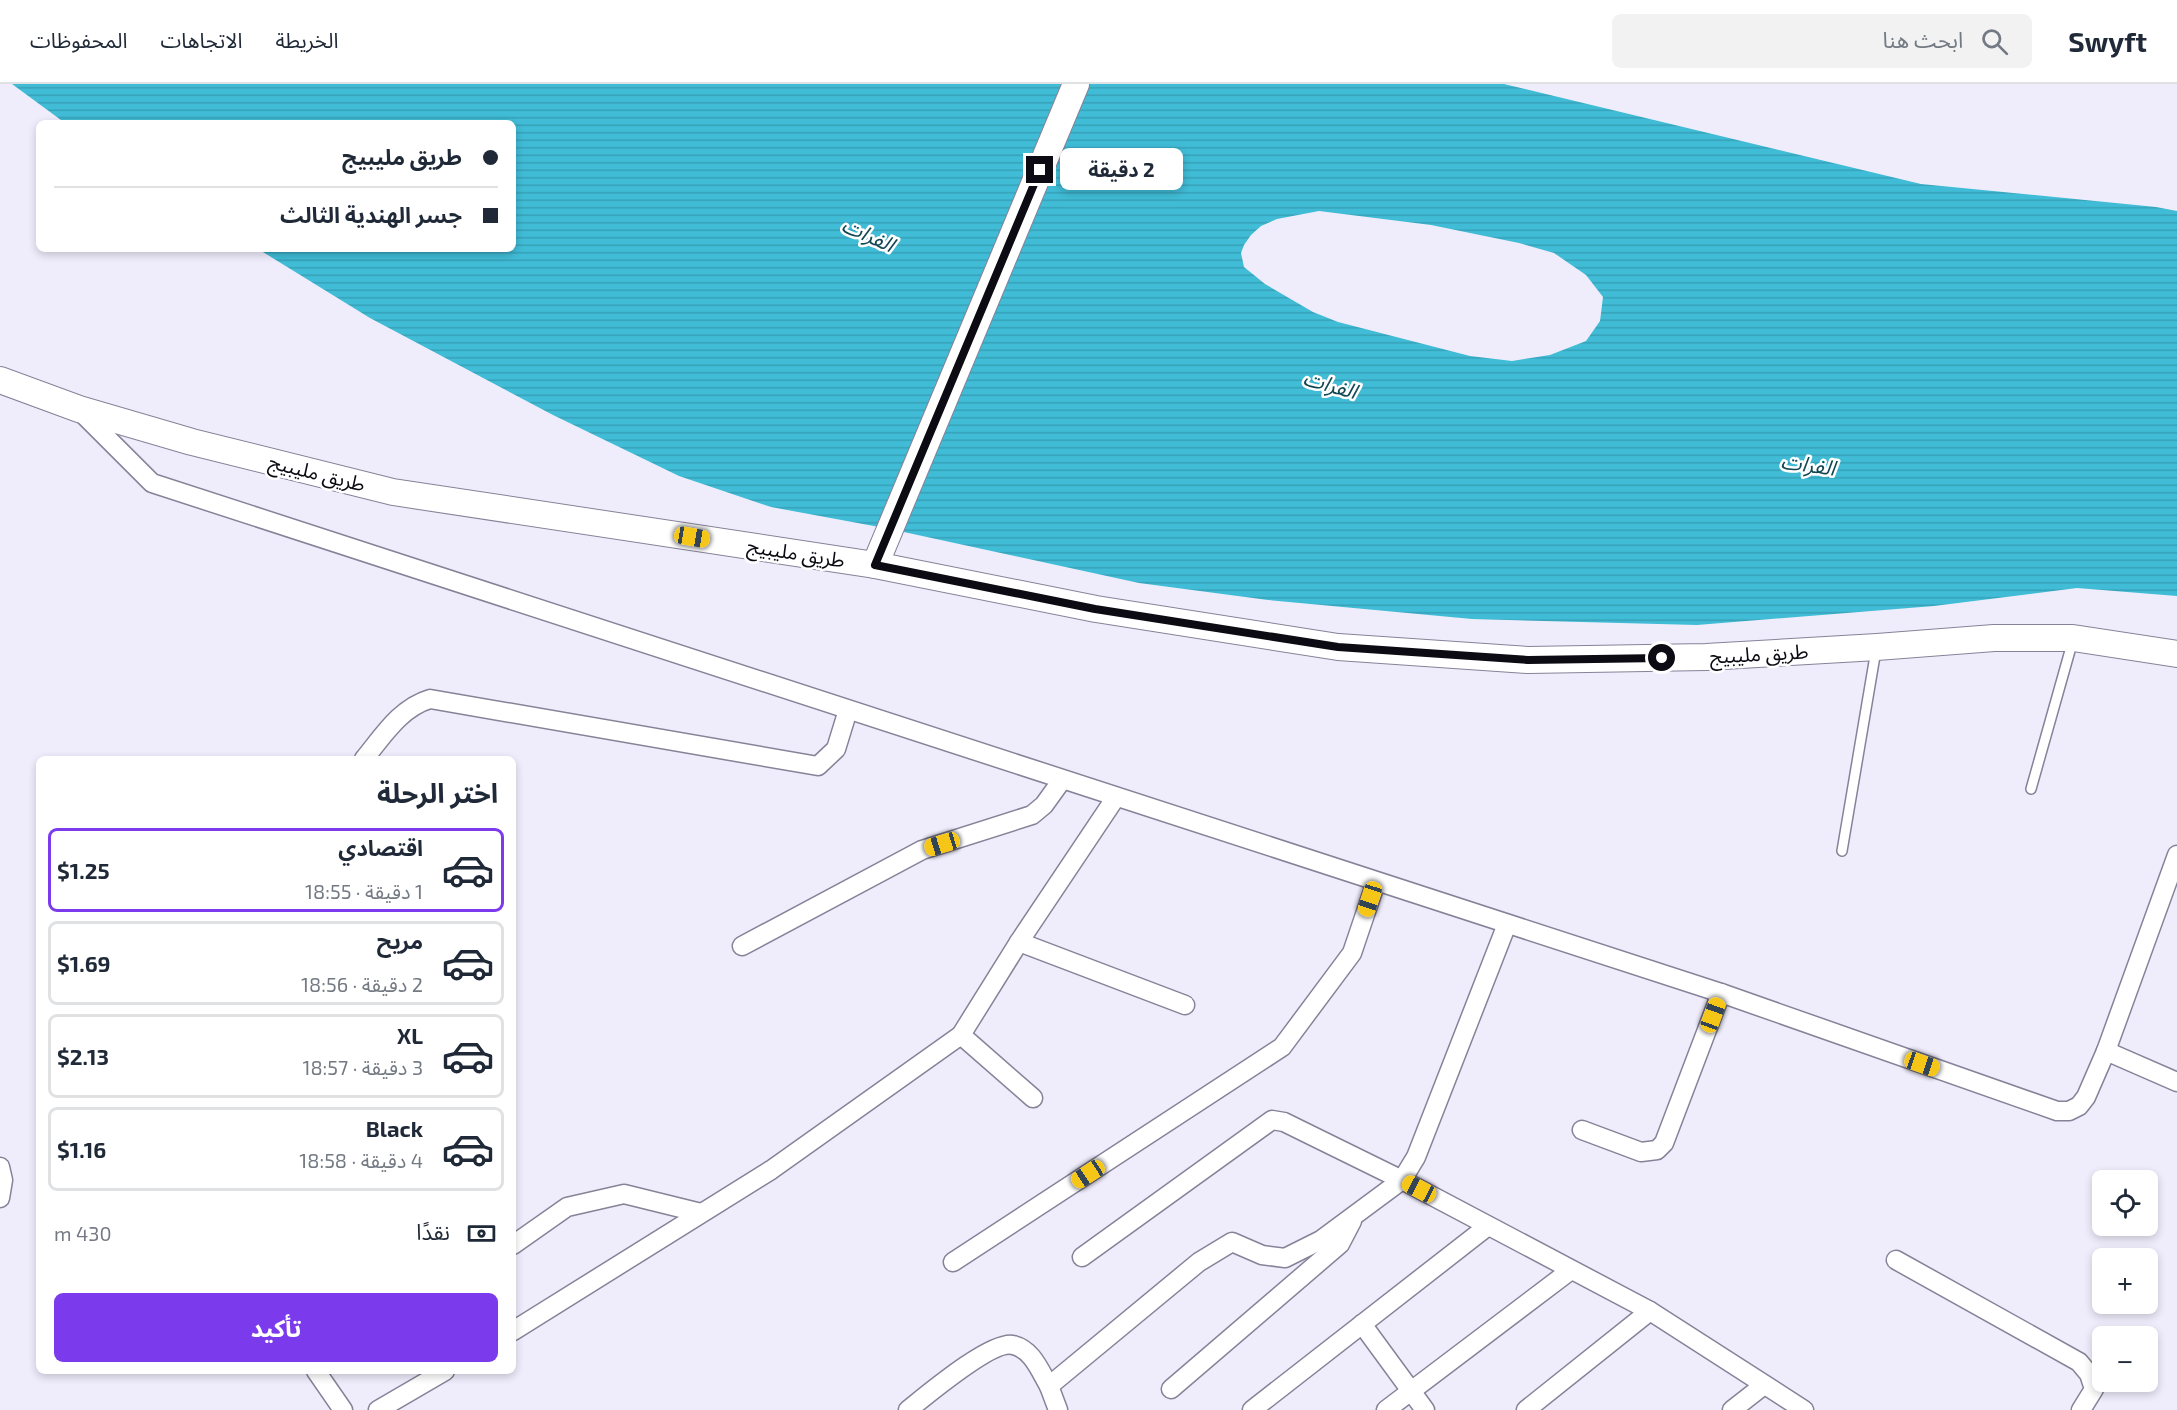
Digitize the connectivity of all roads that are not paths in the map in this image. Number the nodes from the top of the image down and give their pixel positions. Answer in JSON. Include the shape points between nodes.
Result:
{"nodes":[{"id":1,"x":1076,"y":84,"type":"edge"},
{"id":2,"x":0,"y":380,"type":"edge"},
{"id":3,"x":79,"y":409,"type":"junction"},
{"id":4,"x":875,"y":565,"type":"junction"},
{"id":5,"x":2073,"y":638,"type":"junction"},
{"id":6,"x":1876,"y":647,"type":"junction"},
{"id":7,"x":2177,"y":654,"type":"edge"},
{"id":8,"x":848,"y":710,"type":"junction"},
{"id":9,"x":367,"y":756,"type":"edge"},
{"id":10,"x":1062,"y":780,"type":"junction"},
{"id":11,"x":2031,"y":789,"type":"dead end"},
{"id":12,"x":1116,"y":797,"type":"junction"},
{"id":13,"x":1842,"y":851,"type":"dead end"},
{"id":14,"x":2177,"y":855,"type":"edge"},
{"id":15,"x":1376,"y":882,"type":"junction"},
{"id":16,"x":2170,"y":898,"type":"edge"},
{"id":17,"x":1507,"y":924,"type":"junction"},
{"id":18,"x":1019,"y":942,"type":"junction"},
{"id":19,"x":742,"y":946,"type":"dead end"},
{"id":20,"x":1721,"y":993,"type":"junction"},
{"id":21,"x":1185,"y":1005,"type":"dead end"},
{"id":22,"x":961,"y":1035,"type":"junction"},
{"id":23,"x":2106,"y":1051,"type":"junction"},
{"id":24,"x":2177,"y":1082,"type":"edge"},
{"id":25,"x":1033,"y":1098,"type":"dead end"},
{"id":26,"x":1582,"y":1130,"type":"dead end"},
{"id":27,"x":0,"y":1167,"type":"edge"},
{"id":28,"x":1402,"y":1180,"type":"junction"},
{"id":29,"x":0,"y":1198,"type":"edge"},
{"id":30,"x":702,"y":1213,"type":"junction"},
{"id":31,"x":1354,"y":1216,"type":"junction"},
{"id":32,"x":1488,"y":1226,"type":"junction"},
{"id":33,"x":516,"y":1243,"type":"edge"},
{"id":34,"x":1082,"y":1257,"type":"dead end"},
{"id":35,"x":1896,"y":1260,"type":"dead end"},
{"id":36,"x":953,"y":1262,"type":"dead end"},
{"id":37,"x":1571,"y":1270,"type":"junction"},
{"id":38,"x":1650,"y":1311,"type":"junction"},
{"id":39,"x":1362,"y":1324,"type":"junction"},
{"id":40,"x":516,"y":1329,"type":"edge"},
{"id":41,"x":320,"y":1374,"type":"edge"},
{"id":42,"x":440,"y":1374,"type":"edge"},
{"id":43,"x":1764,"y":1385,"type":"junction"},
{"id":44,"x":1049,"y":1386,"type":"junction"},
{"id":45,"x":1171,"y":1389,"type":"dead end"},
{"id":46,"x":1411,"y":1390,"type":"junction"},
{"id":47,"x":343,"y":1410,"type":"edge"},
{"id":48,"x":378,"y":1410,"type":"edge"},
{"id":49,"x":908,"y":1410,"type":"edge"},
{"id":50,"x":1058,"y":1410,"type":"edge"},
{"id":51,"x":1252,"y":1410,"type":"edge"},
{"id":52,"x":1386,"y":1410,"type":"edge"},
{"id":53,"x":1425,"y":1410,"type":"edge"},
{"id":54,"x":1526,"y":1410,"type":"edge"},
{"id":55,"x":1732,"y":1410,"type":"edge"},
{"id":56,"x":1804,"y":1410,"type":"edge"},
{"id":57,"x":2080,"y":1410,"type":"edge"}],
"edges":[{"from":1,"to":4,"type":"street"},
{"from":2,"to":3,"type":"street","name":"طريق مليبيج"},
{"from":3,"to":4,"type":"street","name":"طريق مليبيج","via":[[192,442],[393,492]]},
{"from":3,"to":8,"type":"street","via":[[152,483]]},
{"from":4,"to":6,"type":"street","name":"طريق مليبيج","via":[[1095,609],[1338,647],[1528,660],[1706,657]]},
{"from":5,"to":6,"type":"street","name":"طريق مليبيج","via":[[1994,638]]},
{"from":5,"to":7,"type":"street","name":"طريق مليبيج"},
{"from":5,"to":11,"type":"lane"},
{"from":6,"to":13,"type":"lane"},
{"from":8,"to":9,"type":"street","via":[[836,749],[818,766],[430,699],[403,713]]},
{"from":8,"to":10,"type":"street"},
{"from":10,"to":12,"type":"street"},
{"from":10,"to":19,"type":"street","via":[[1032,815],[922,850]]},
{"from":12,"to":15,"type":"street"},
{"from":12,"to":18,"type":"street"},
{"from":14,"to":16,"type":"street"},
{"from":15,"to":17,"type":"street"},
{"from":15,"to":36,"type":"street","via":[[1352,953],[1282,1047]]},
{"from":16,"to":23,"type":"street"},
{"from":17,"to":20,"type":"street"},
{"from":17,"to":28,"type":"street","via":[[1416,1156]]},
{"from":18,"to":21,"type":"street"},
{"from":18,"to":22,"type":"street"},
{"from":20,"to":23,"type":"street","via":[[2057,1111],[2079,1106]]},
{"from":20,"to":26,"type":"street","via":[[1665,1143],[1657,1150],[1641,1152]]},
{"from":22,"to":25,"type":"street"},
{"from":22,"to":30,"type":"street","via":[[771,1170]]},
{"from":23,"to":24,"type":"street"},
{"from":27,"to":29,"type":"street"},
{"from":28,"to":31,"type":"street"},
{"from":28,"to":32,"type":"street"},
{"from":28,"to":34,"type":"street","via":[[1292,1124],[1272,1120]]},
{"from":30,"to":33,"type":"street","via":[[624,1194],[567,1208]]},
{"from":30,"to":40,"type":"street"},
{"from":31,"to":44,"type":"street","via":[[1285,1258],[1262,1255],[1232,1242],[1199,1262]]},
{"from":31,"to":45,"type":"street","via":[[1340,1244]]},
{"from":32,"to":37,"type":"street"},
{"from":32,"to":39,"type":"street"},
{"from":35,"to":57,"type":"street","via":[[2079,1362],[2094,1389]]},
{"from":37,"to":38,"type":"street"},
{"from":37,"to":46,"type":"street"},
{"from":38,"to":43,"type":"street"},
{"from":38,"to":54,"type":"street"},
{"from":39,"to":46,"type":"street"},
{"from":39,"to":51,"type":"street"},
{"from":41,"to":47,"type":"street"},
{"from":42,"to":48,"type":"street"},
{"from":43,"to":55,"type":"street"},
{"from":43,"to":56,"type":"street"},
{"from":44,"to":49,"type":"street","via":[[1031,1356],[1014,1345],[998,1346]]},
{"from":44,"to":50,"type":"street"},
{"from":46,"to":52,"type":"street"},
{"from":46,"to":53,"type":"street"}]}
